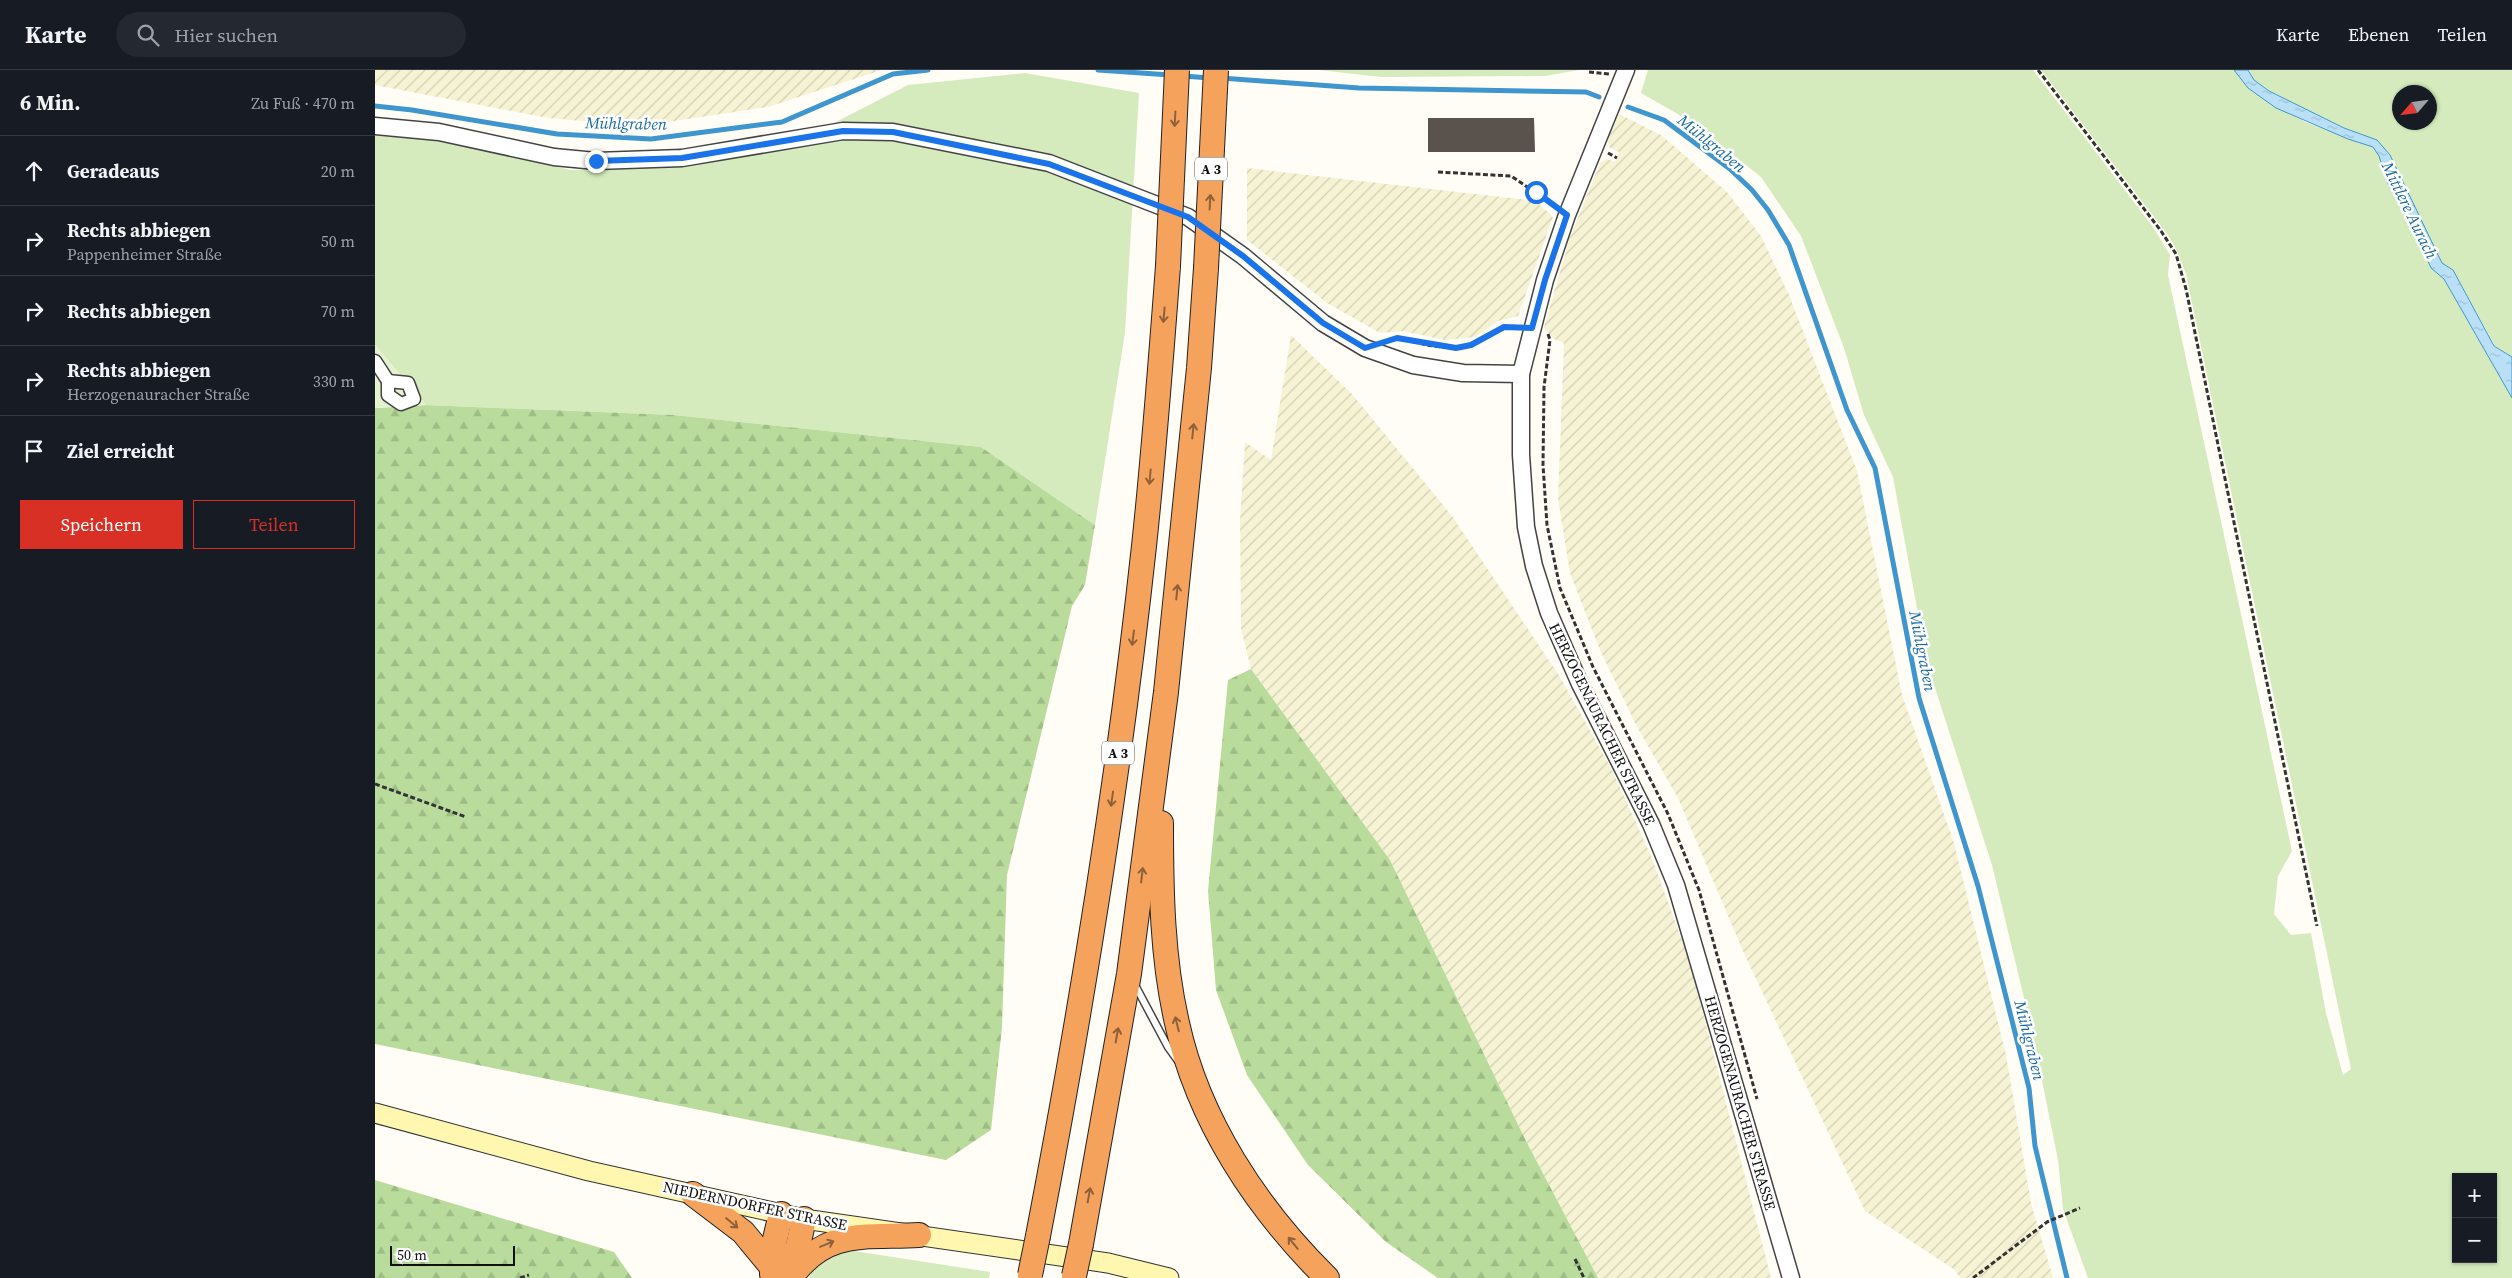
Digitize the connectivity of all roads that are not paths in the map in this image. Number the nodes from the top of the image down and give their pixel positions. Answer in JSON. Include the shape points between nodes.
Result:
{"nodes":[{"id":1,"x":1177,"y":70,"type":"edge"},
{"id":2,"x":1216,"y":70,"type":"edge"},
{"id":3,"x":1626,"y":70,"type":"edge"},
{"id":4,"x":375,"y":126,"type":"edge"},
{"id":5,"x":375,"y":360,"type":"edge"},
{"id":6,"x":1521,"y":374,"type":"junction"},
{"id":7,"x":388,"y":381,"type":"dead end"},
{"id":8,"x":1166,"y":692,"type":"junction"},
{"id":9,"x":1129,"y":974,"type":"junction"},
{"id":10,"x":1198,"y":1089,"type":"junction"},
{"id":11,"x":375,"y":1113,"type":"edge"},
{"id":12,"x":693,"y":1194,"type":"junction"},
{"id":13,"x":792,"y":1216,"type":"junction"},
{"id":14,"x":919,"y":1235,"type":"junction"},
{"id":15,"x":781,"y":1274,"type":"edge"},
{"id":16,"x":1030,"y":1277,"type":"edge"},
{"id":17,"x":1074,"y":1277,"type":"edge"},
{"id":18,"x":1169,"y":1278,"type":"edge"},
{"id":19,"x":1327,"y":1278,"type":"edge"},
{"id":20,"x":1791,"y":1278,"type":"edge"}],
"edges":[{"from":1,"to":16,"type":"highway","number":"A 3","one_way":true,"bridge":true,"via":[[1168,266],[1144,544],[1127,690],[1076,1039]]},
{"from":8,"to":2,"type":"highway","number":"A 3","one_way":true,"bridge":true,"via":[[1198,378]]},
{"from":3,"to":6,"type":"street","name":"HERZOGENAURACHER STRASSE","via":[[1567,215],[1545,280]]},
{"from":4,"to":6,"type":"street","via":[[439,132],[554,157],[596,161],[682,158],[843,131],[893,132],[1049,164],[1188,217],[1243,256],[1323,323],[1365,348],[1413,365],[1463,373]]},
{"from":5,"to":7,"type":"street"},
{"from":6,"to":20,"type":"street","name":"HERZOGENAURACHER STRASSE","via":[[1521,455],[1526,527],[1549,613],[1580,684],[1651,824],[1676,885]]},
{"from":9,"to":8,"type":"highway","number":"A 3","one_way":true},
{"from":10,"to":8,"type":"highway","one_way":true,"via":[[1177,1025],[1166,962],[1161,885]]},
{"from":9,"to":10,"type":"lane","via":[[1168,1047]]},
{"from":17,"to":9,"type":"highway","number":"A 3","one_way":true,"bridge":true},
{"from":19,"to":10,"type":"highway","one_way":true,"via":[[1296,1247],[1257,1197],[1222,1140]]},
{"from":11,"to":12,"type":"main road","name":"NIEDERNDORFER STRASSE","via":[[589,1171]]},
{"from":12,"to":13,"type":"main road","name":"NIEDERNDORFER STRASSE"},
{"from":12,"to":15,"type":"highway","one_way":true,"via":[[743,1232]]},
{"from":13,"to":14,"type":"main road","name":"NIEDERNDORFER STRASSE"},
{"from":13,"to":15,"type":"highway"},
{"from":15,"to":14,"type":"highway","one_way":true,"via":[[831,1242]]},
{"from":14,"to":18,"type":"main road","name":"NIEDERNDORFER STRASSE","via":[[1108,1263]]}]}
